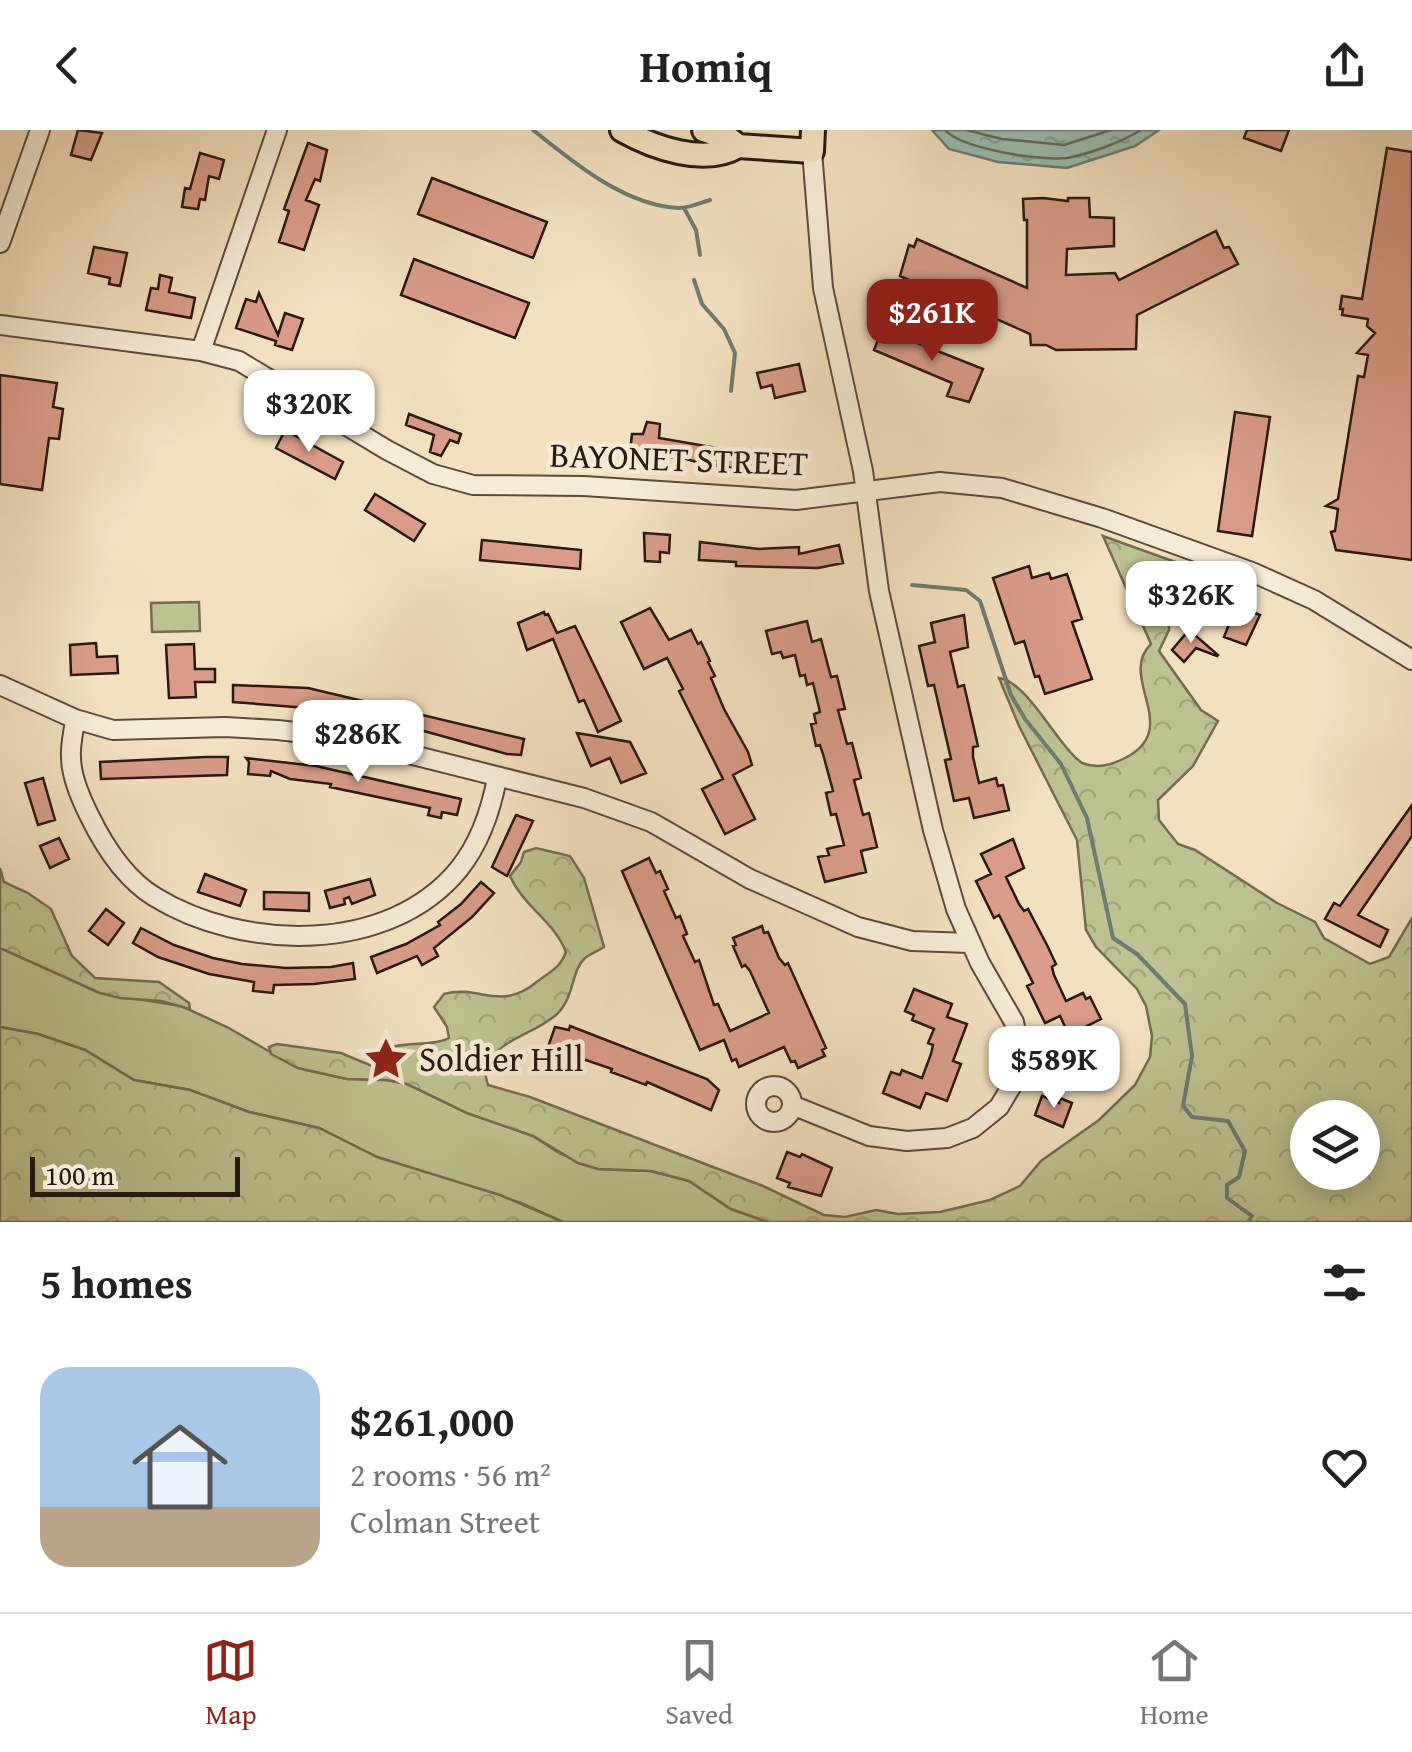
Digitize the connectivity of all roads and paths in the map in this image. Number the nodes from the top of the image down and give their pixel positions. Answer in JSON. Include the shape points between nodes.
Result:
{"nodes":[{"id":1,"x":40,"y":130,"type":"edge"},
{"id":2,"x":277,"y":130,"type":"edge"},
{"id":3,"x":622,"y":130,"type":"edge"},
{"id":4,"x":704,"y":130,"type":"edge"},
{"id":5,"x":812,"y":141,"type":"edge"},
{"id":6,"x":738,"y":146,"type":"junction"},
{"id":7,"x":0,"y":243,"type":"edge"},
{"id":8,"x":0,"y":325,"type":"edge"},
{"id":9,"x":202,"y":351,"type":"junction"},
{"id":10,"x":866,"y":488,"type":"junction"},
{"id":11,"x":1412,"y":660,"type":"edge"},
{"id":12,"x":0,"y":685,"type":"edge"},
{"id":13,"x":75,"y":719,"type":"junction"},
{"id":14,"x":497,"y":778,"type":"junction"},
{"id":15,"x":970,"y":942,"type":"junction"},
{"id":16,"x":792,"y":1105,"type":"dead end"}],
"edges":[{"from":1,"to":7,"type":"street"},
{"from":2,"to":9,"type":"street"},
{"from":3,"to":6,"type":"main road","via":[[710,156]]},
{"from":4,"to":6,"type":"main road"},
{"from":5,"to":6,"type":"main road"},
{"from":5,"to":10,"type":"street","via":[[822,278]]},
{"from":8,"to":9,"type":"street","name":"BAYONET STREET"},
{"from":9,"to":10,"type":"street","name":"BAYONET STREET","via":[[239,361],[432,474],[473,485],[796,500]]},
{"from":10,"to":11,"type":"street","name":"BAYONET STREET","via":[[966,482],[1083,512],[1252,572],[1314,600]]},
{"from":10,"to":15,"type":"street","via":[[879,592],[932,830]]},
{"from":12,"to":13,"type":"street"},
{"from":13,"to":14,"type":"street","via":[[113,730],[225,727],[344,738]]},
{"from":13,"to":14,"type":"street","via":[[70,759],[83,803],[123,870],[152,896],[191,916],[269,936],[358,929],[433,895],[479,835]]},
{"from":14,"to":15,"type":"street","via":[[651,822],[750,879],[858,927],[912,941]]},
{"from":15,"to":16,"type":"street","via":[[1019,1044],[1016,1078],[994,1112],[958,1135],[908,1141],[861,1134]]}]}
